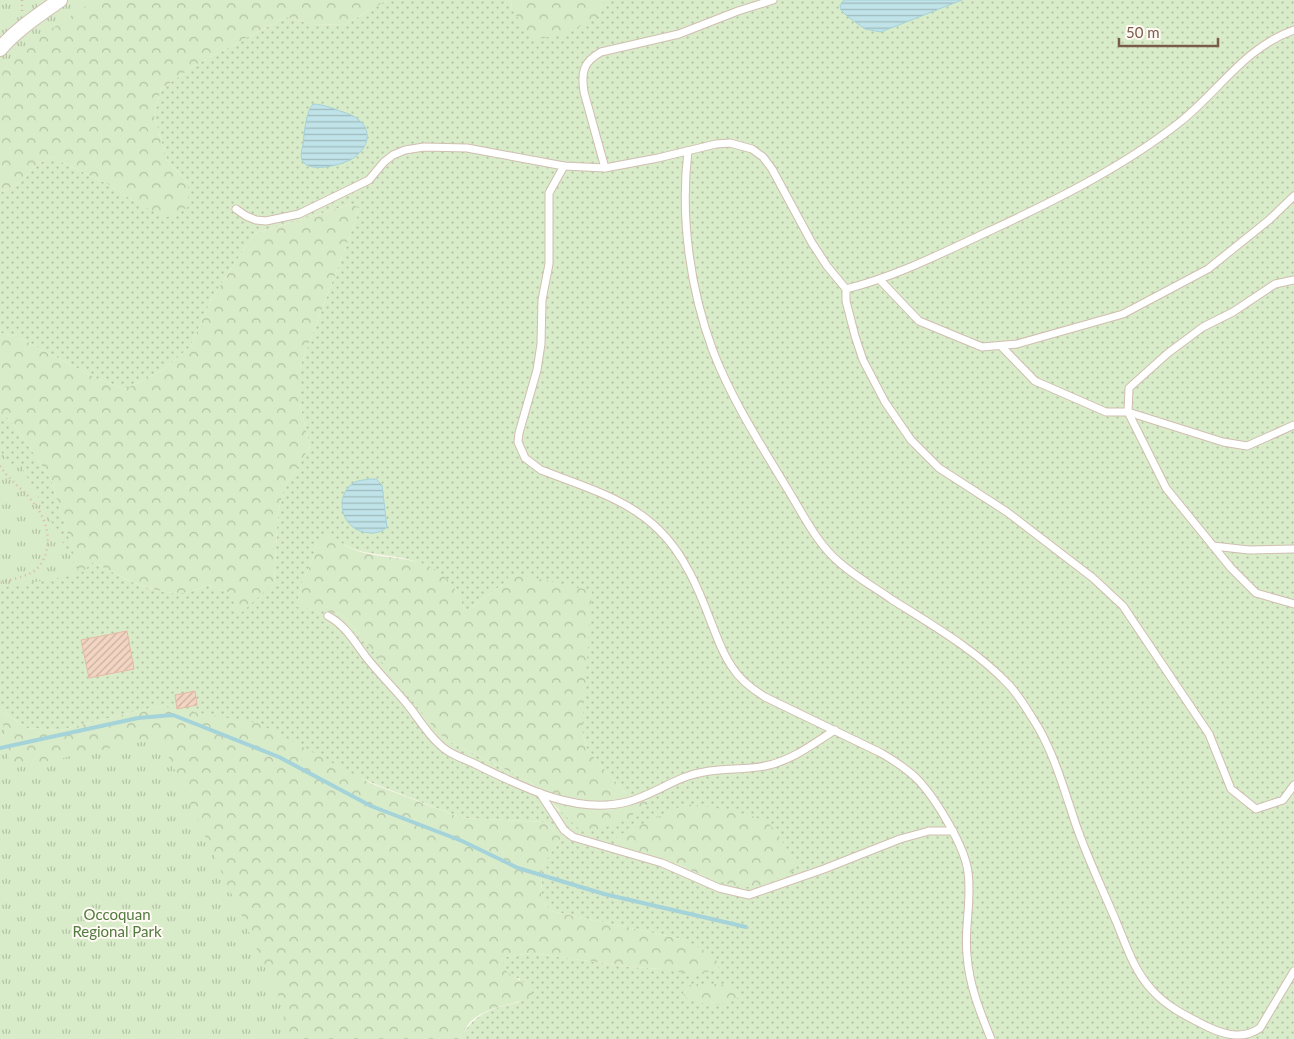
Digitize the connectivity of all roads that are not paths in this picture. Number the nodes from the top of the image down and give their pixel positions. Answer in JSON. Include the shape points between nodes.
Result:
{"nodes":[{"id":1,"x":60,"y":0,"type":"edge"},
{"id":2,"x":773,"y":0,"type":"edge"},
{"id":3,"x":1294,"y":30,"type":"edge"},
{"id":4,"x":0,"y":49,"type":"edge"},
{"id":5,"x":688,"y":151,"type":"junction"},
{"id":6,"x":564,"y":166,"type":"junction"},
{"id":7,"x":606,"y":168,"type":"junction"},
{"id":8,"x":1294,"y":196,"type":"edge"},
{"id":9,"x":236,"y":209,"type":"dead end"},
{"id":10,"x":880,"y":280,"type":"junction"},
{"id":11,"x":1294,"y":280,"type":"edge"},
{"id":12,"x":846,"y":289,"type":"junction"},
{"id":13,"x":1001,"y":346,"type":"junction"},
{"id":14,"x":1128,"y":412,"type":"junction"},
{"id":15,"x":1294,"y":425,"type":"edge"},
{"id":16,"x":1213,"y":546,"type":"junction"},
{"id":17,"x":1294,"y":549,"type":"edge"},
{"id":18,"x":1294,"y":604,"type":"edge"},
{"id":19,"x":328,"y":616,"type":"dead end"},
{"id":20,"x":835,"y":730,"type":"junction"},
{"id":21,"x":1294,"y":785,"type":"edge"},
{"id":22,"x":540,"y":793,"type":"junction"},
{"id":23,"x":953,"y":832,"type":"junction"},
{"id":24,"x":1294,"y":971,"type":"edge"},
{"id":25,"x":991,"y":1039,"type":"edge"}],
"edges":[{"from":1,"to":4,"type":"street","via":[[32,19]]},
{"from":2,"to":7,"type":"lane","via":[[679,34],[601,52],[592,57],[586,64],[582,79]]},
{"from":3,"to":10,"type":"lane","via":[[1266,43],[1247,57],[1180,122],[1108,170],[1001,226]]},
{"from":5,"to":7,"type":"lane"},
{"from":5,"to":12,"type":"lane","via":[[730,143],[752,149],[763,158],[777,176],[822,258]]},
{"from":5,"to":24,"type":"lane","via":[[685,195],[693,277],[713,350],[742,411],[828,551],[856,576],[988,665],[1023,702],[1054,760],[1075,823],[1137,971],[1169,1005],[1211,1028],[1243,1037],[1260,1028]]},
{"from":6,"to":7,"type":"lane"},
{"from":6,"to":9,"type":"lane","via":[[466,148],[424,147],[393,156],[368,180],[299,214],[261,221]]},
{"from":6,"to":20,"type":"lane","via":[[549,193],[549,264],[542,300],[542,344],[518,433],[521,450],[530,463],[541,470],[626,504],[660,530],[684,563],[725,656],[741,679],[765,697]]},
{"from":8,"to":13,"type":"lane","via":[[1208,269],[1123,314]]},
{"from":10,"to":12,"type":"lane"},
{"from":10,"to":13,"type":"lane","via":[[919,321],[982,347]]},
{"from":11,"to":14,"type":"lane","via":[[1275,284],[1234,312],[1203,327],[1168,353],[1129,388]]},
{"from":12,"to":21,"type":"lane","via":[[850,318],[863,360],[884,402],[925,456],[1030,530],[1093,578],[1123,606],[1209,734],[1231,789],[1256,809],[1283,800]]},
{"from":13,"to":14,"type":"lane","via":[[1035,381],[1106,412]]},
{"from":14,"to":15,"type":"lane","via":[[1223,442],[1247,446]]},
{"from":14,"to":16,"type":"lane","via":[[1166,488]]},
{"from":16,"to":17,"type":"lane","via":[[1249,550]]},
{"from":16,"to":18,"type":"lane","via":[[1256,593]]},
{"from":19,"to":22,"type":"lane","via":[[347,630],[441,747]]},
{"from":20,"to":22,"type":"lane","via":[[775,764],[684,777],[627,802],[608,806],[586,804]]},
{"from":20,"to":23,"type":"lane","via":[[881,752],[908,772],[930,796]]},
{"from":22,"to":23,"type":"lane","via":[[564,830],[573,838],[662,863],[719,888],[749,895],[900,839],[929,831]]},
{"from":23,"to":25,"type":"lane","via":[[968,873],[966,938],[970,976],[974,996]]}]}
